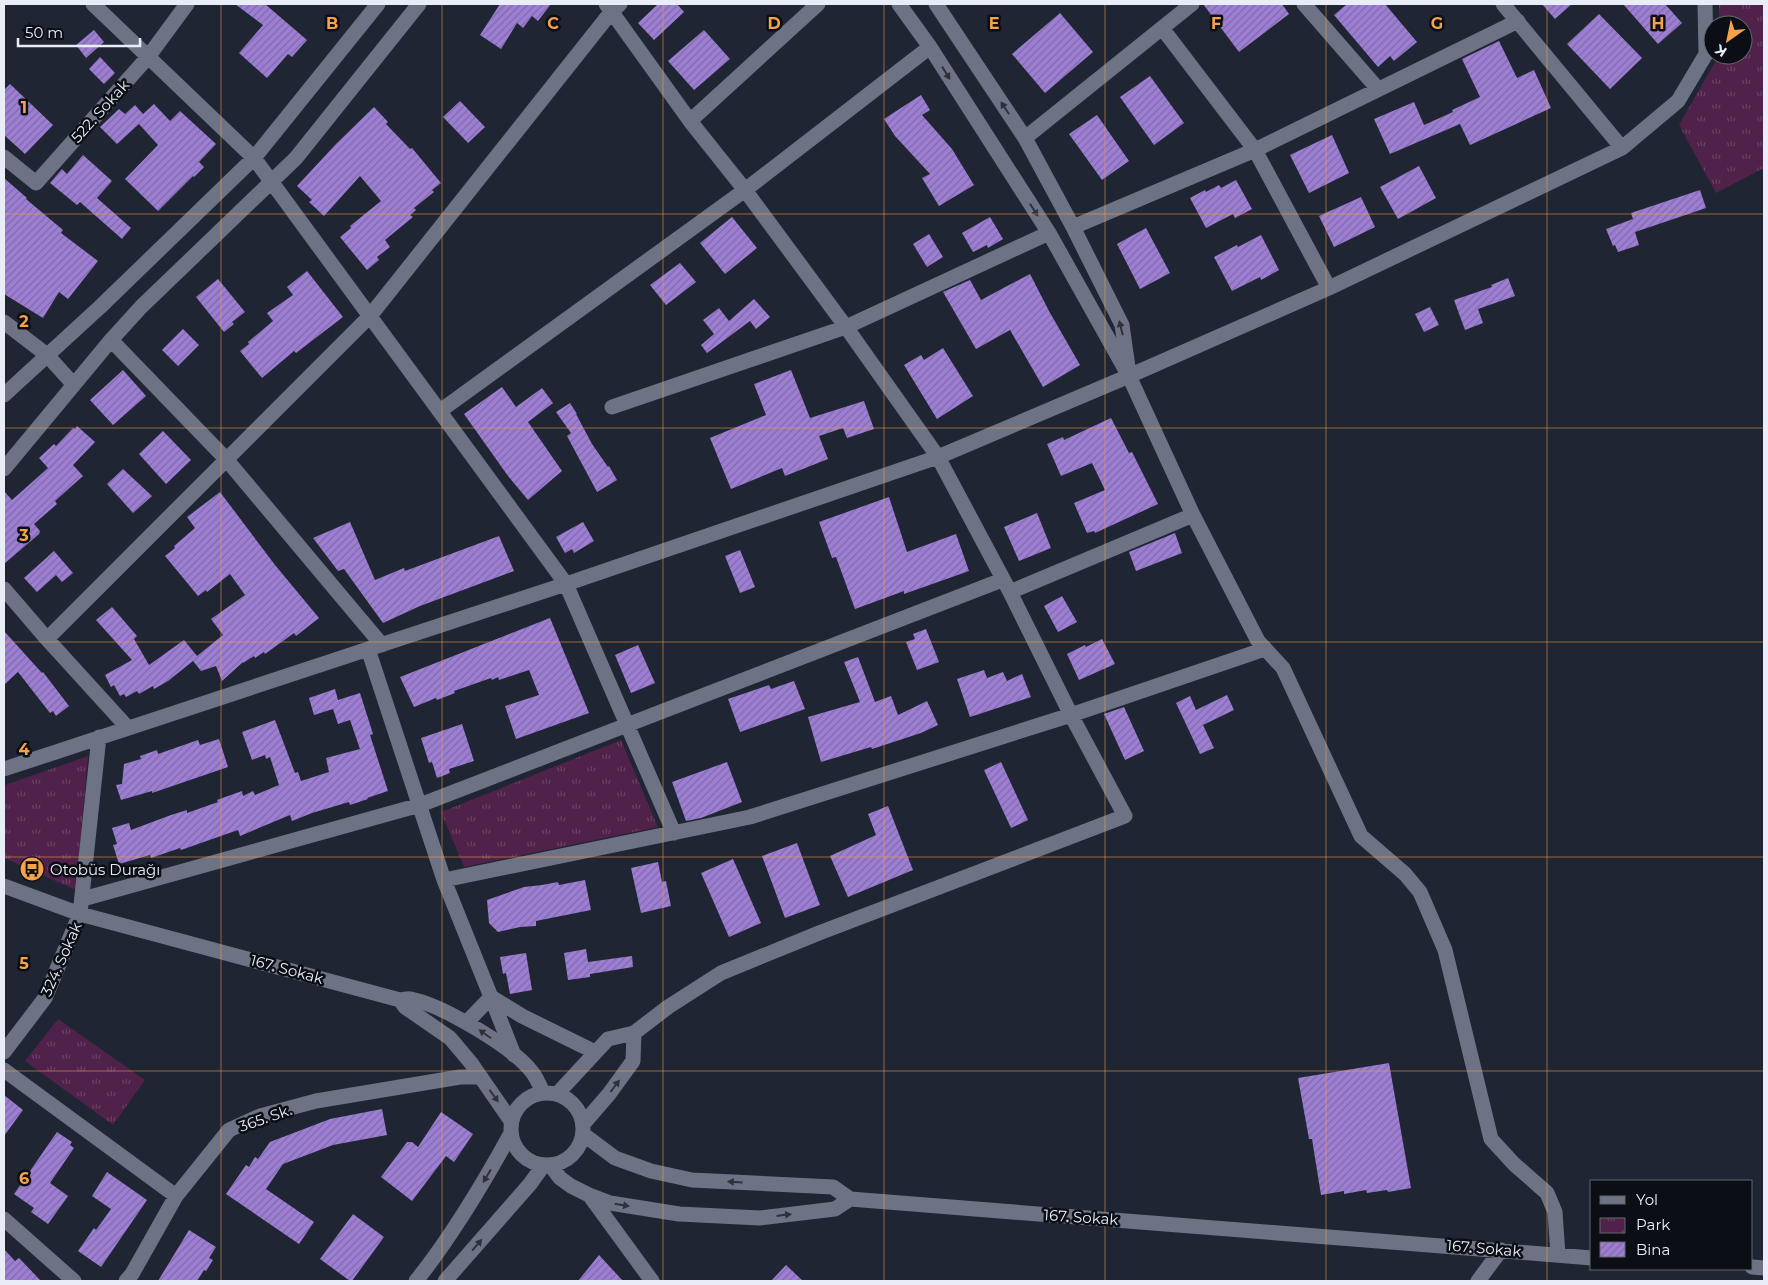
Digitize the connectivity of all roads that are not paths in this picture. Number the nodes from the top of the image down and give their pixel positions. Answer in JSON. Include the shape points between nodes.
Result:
{"nodes":[{"id":1,"x":94,"y":4,"type":"edge"},
{"id":2,"x":187,"y":4,"type":"edge"},
{"id":3,"x":378,"y":4,"type":"edge"},
{"id":4,"x":419,"y":4,"type":"edge"},
{"id":5,"x":818,"y":4,"type":"edge"},
{"id":6,"x":899,"y":4,"type":"edge"},
{"id":7,"x":936,"y":4,"type":"edge"},
{"id":8,"x":1192,"y":4,"type":"edge"},
{"id":9,"x":1304,"y":4,"type":"edge"},
{"id":10,"x":1503,"y":4,"type":"edge"},
{"id":11,"x":1706,"y":4,"type":"edge"},
{"id":12,"x":613,"y":6,"type":"edge"},
{"id":13,"x":1518,"y":21,"type":"junction"},
{"id":14,"x":1162,"y":28,"type":"junction"},
{"id":15,"x":930,"y":48,"type":"junction"},
{"id":16,"x":148,"y":57,"type":"junction"},
{"id":17,"x":1378,"y":89,"type":"junction"},
{"id":18,"x":690,"y":121,"type":"junction"},
{"id":19,"x":1024,"y":138,"type":"junction"},
{"id":20,"x":1622,"y":148,"type":"junction"},
{"id":21,"x":1255,"y":150,"type":"junction"},
{"id":22,"x":4,"y":157,"type":"edge"},
{"id":23,"x":254,"y":158,"type":"junction"},
{"id":24,"x":272,"y":181,"type":"junction"},
{"id":25,"x":745,"y":190,"type":"junction"},
{"id":26,"x":1073,"y":227,"type":"junction"},
{"id":27,"x":1049,"y":233,"type":"junction"},
{"id":28,"x":1329,"y":288,"type":"junction"},
{"id":29,"x":370,"y":316,"type":"junction"},
{"id":30,"x":4,"y":322,"type":"edge"},
{"id":31,"x":846,"y":327,"type":"junction"},
{"id":32,"x":111,"y":340,"type":"junction"},
{"id":33,"x":47,"y":355,"type":"junction"},
{"id":34,"x":1129,"y":376,"type":"junction"},
{"id":35,"x":74,"y":385,"type":"junction"},
{"id":36,"x":4,"y":395,"type":"edge"},
{"id":37,"x":612,"y":407,"type":"dead end"},
{"id":38,"x":440,"y":411,"type":"junction"},
{"id":39,"x":938,"y":457,"type":"junction"},
{"id":40,"x":226,"y":459,"type":"junction"},
{"id":41,"x":4,"y":469,"type":"edge"},
{"id":42,"x":1193,"y":515,"type":"junction"},
{"id":43,"x":566,"y":584,"type":"junction"},
{"id":44,"x":1006,"y":586,"type":"junction"},
{"id":45,"x":4,"y":589,"type":"edge"},
{"id":46,"x":47,"y":639,"type":"junction"},
{"id":47,"x":375,"y":647,"type":"junction"},
{"id":48,"x":1266,"y":648,"type":"junction"},
{"id":49,"x":1071,"y":715,"type":"junction"},
{"id":50,"x":627,"y":724,"type":"junction"},
{"id":51,"x":128,"y":728,"type":"junction"},
{"id":52,"x":99,"y":737,"type":"junction"},
{"id":53,"x":4,"y":769,"type":"edge"},
{"id":54,"x":420,"y":805,"type":"junction"},
{"id":55,"x":674,"y":833,"type":"junction"},
{"id":56,"x":444,"y":880,"type":"junction"},
{"id":57,"x":4,"y":886,"type":"edge"},
{"id":58,"x":82,"y":906,"type":"junction"},
{"id":59,"x":491,"y":997,"type":"junction"},
{"id":60,"x":400,"y":1000,"type":"junction"},
{"id":61,"x":467,"y":1022,"type":"junction"},
{"id":62,"x":634,"y":1033,"type":"junction"},
{"id":63,"x":4,"y":1052,"type":"edge"},
{"id":64,"x":595,"y":1052,"type":"junction"},
{"id":65,"x":514,"y":1055,"type":"junction"},
{"id":66,"x":4,"y":1070,"type":"edge"},
{"id":67,"x":479,"y":1076,"type":"junction"},
{"id":68,"x":550,"y":1094,"type":"junction"},
{"id":69,"x":511,"y":1127,"type":"junction"},
{"id":70,"x":583,"y":1129,"type":"junction"},
{"id":71,"x":547,"y":1166,"type":"junction"},
{"id":72,"x":176,"y":1196,"type":"junction"},
{"id":73,"x":589,"y":1196,"type":"junction"},
{"id":74,"x":850,"y":1199,"type":"junction"},
{"id":75,"x":4,"y":1219,"type":"edge"},
{"id":76,"x":1501,"y":1250,"type":"junction"},
{"id":77,"x":1558,"y":1255,"type":"junction"},
{"id":78,"x":1590,"y":1258,"type":"edge"},
{"id":79,"x":74,"y":1281,"type":"edge"},
{"id":80,"x":126,"y":1281,"type":"edge"},
{"id":81,"x":416,"y":1281,"type":"edge"},
{"id":82,"x":445,"y":1281,"type":"edge"},
{"id":83,"x":652,"y":1281,"type":"edge"},
{"id":84,"x":1478,"y":1281,"type":"edge"}],
"edges":[{"from":1,"to":16,"type":"street"},
{"from":2,"to":16,"type":"street","name":"522. Sokak"},
{"from":3,"to":23,"type":"street"},
{"from":4,"to":24,"type":"street","via":[[296,158]]},
{"from":5,"to":18,"type":"street"},
{"from":6,"to":15,"type":"street"},
{"from":19,"to":7,"type":"street","one_way":true},
{"from":8,"to":14,"type":"street"},
{"from":9,"to":17,"type":"street"},
{"from":10,"to":13,"type":"street"},
{"from":11,"to":20,"type":"street","via":[[1706,54],[1678,101]]},
{"from":12,"to":18,"type":"street"},
{"from":12,"to":29,"type":"street"},
{"from":13,"to":17,"type":"street"},
{"from":13,"to":20,"type":"street"},
{"from":14,"to":19,"type":"street"},
{"from":14,"to":21,"type":"street"},
{"from":15,"to":25,"type":"street"},
{"from":15,"to":27,"type":"street","one_way":true},
{"from":16,"to":22,"type":"street","name":"522. Sokak","via":[[36,183]]},
{"from":16,"to":23,"type":"street"},
{"from":17,"to":21,"type":"street"},
{"from":18,"to":25,"type":"street"},
{"from":19,"to":26,"type":"street"},
{"from":20,"to":28,"type":"street"},
{"from":21,"to":26,"type":"street"},
{"from":21,"to":28,"type":"street"},
{"from":23,"to":24,"type":"street"},
{"from":23,"to":33,"type":"street"},
{"from":24,"to":29,"type":"street"},
{"from":24,"to":32,"type":"street"},
{"from":25,"to":31,"type":"street"},
{"from":25,"to":38,"type":"street"},
{"from":34,"to":26,"type":"street","one_way":true,"via":[[1122,325]]},
{"from":27,"to":31,"type":"street"},
{"from":27,"to":34,"type":"street"},
{"from":28,"to":34,"type":"street"},
{"from":29,"to":38,"type":"street"},
{"from":29,"to":40,"type":"street"},
{"from":30,"to":33,"type":"street"},
{"from":31,"to":37,"type":"street"},
{"from":31,"to":39,"type":"street"},
{"from":32,"to":35,"type":"street"},
{"from":32,"to":40,"type":"street"},
{"from":33,"to":35,"type":"street"},
{"from":33,"to":36,"type":"street"},
{"from":34,"to":39,"type":"street"},
{"from":34,"to":42,"type":"street"},
{"from":35,"to":41,"type":"street"},
{"from":38,"to":43,"type":"street"},
{"from":39,"to":43,"type":"street"},
{"from":39,"to":44,"type":"street"},
{"from":40,"to":46,"type":"street"},
{"from":40,"to":47,"type":"street"},
{"from":42,"to":44,"type":"street"},
{"from":42,"to":48,"type":"street","via":[[1258,641]]},
{"from":43,"to":47,"type":"street"},
{"from":43,"to":50,"type":"street"},
{"from":44,"to":49,"type":"street"},
{"from":44,"to":50,"type":"street"},
{"from":45,"to":46,"type":"street"},
{"from":46,"to":51,"type":"street"},
{"from":47,"to":51,"type":"street"},
{"from":47,"to":54,"type":"street"},
{"from":48,"to":49,"type":"street"},
{"from":48,"to":77,"type":"street","via":[[1283,668],[1360,836],[1405,874],[1420,892],[1445,950],[1491,1139],[1548,1193],[1555,1212]]},
{"from":49,"to":55,"type":"street","via":[[750,817]]},
{"from":49,"to":62,"type":"street","via":[[1125,816],[819,932],[721,973]]},
{"from":50,"to":54,"type":"street"},
{"from":50,"to":55,"type":"street"},
{"from":51,"to":52,"type":"street"},
{"from":52,"to":53,"type":"street"},
{"from":52,"to":58,"type":"street","name":"324. Sokak"},
{"from":54,"to":56,"type":"street"},
{"from":54,"to":58,"type":"street"},
{"from":55,"to":56,"type":"street"},
{"from":56,"to":59,"type":"street"},
{"from":57,"to":58,"type":"street","name":"167. Sokak"},
{"from":58,"to":60,"type":"street","name":"167. Sokak"},
{"from":58,"to":63,"type":"street","name":"324. Sokak","via":[[45,998]]},
{"from":59,"to":61,"type":"street"},
{"from":59,"to":64,"type":"street"},
{"from":59,"to":65,"type":"street"},
{"from":60,"to":61,"type":"street","name":"167. Sokak","via":[[410,998]]},
{"from":60,"to":67,"type":"street","via":[[405,1007],[450,1038]]},
{"from":65,"to":61,"type":"street","name":"167. Sokak","one_way":true},
{"from":62,"to":64,"type":"street","via":[[608,1039]]},
{"from":70,"to":62,"type":"street","one_way":true,"via":[[633,1061]]},
{"from":64,"to":68,"type":"street"},
{"from":65,"to":68,"type":"street","name":"167. Sokak"},
{"from":66,"to":72,"type":"street"},
{"from":67,"to":69,"type":"street","one_way":true},
{"from":67,"to":72,"type":"street","name":"365. Sk.","via":[[316,1101],[260,1116],[230,1130]]},
{"from":68,"to":69,"type":"street","via":[[534,1095],[524,1101],[516,1110]]},
{"from":68,"to":70,"type":"street","via":[[567,1099],[576,1108]]},
{"from":69,"to":71,"type":"street","via":[[514,1145],[521,1154],[531,1162]]},
{"from":69,"to":81,"type":"street","one_way":true,"via":[[487,1176]]},
{"from":70,"to":71,"type":"street","via":[[581,1143],[575,1153],[566,1161]]},
{"from":74,"to":70,"type":"street","name":"167. Sokak","one_way":true,"via":[[833,1188],[692,1180],[651,1171],[615,1158]]},
{"from":71,"to":73,"type":"street"},
{"from":82,"to":71,"type":"street","one_way":true},
{"from":72,"to":80,"type":"street","name":"365. Sk."},
{"from":73,"to":74,"type":"street","one_way":true,"via":[[610,1203],[679,1214],[760,1218],[835,1209]]},
{"from":73,"to":83,"type":"street"},
{"from":74,"to":76,"type":"street","name":"167. Sokak"},
{"from":75,"to":79,"type":"street"},
{"from":76,"to":77,"type":"street","name":"167. Sokak"},
{"from":76,"to":84,"type":"street"},
{"from":77,"to":78,"type":"street","name":"167. Sokak"}]}
